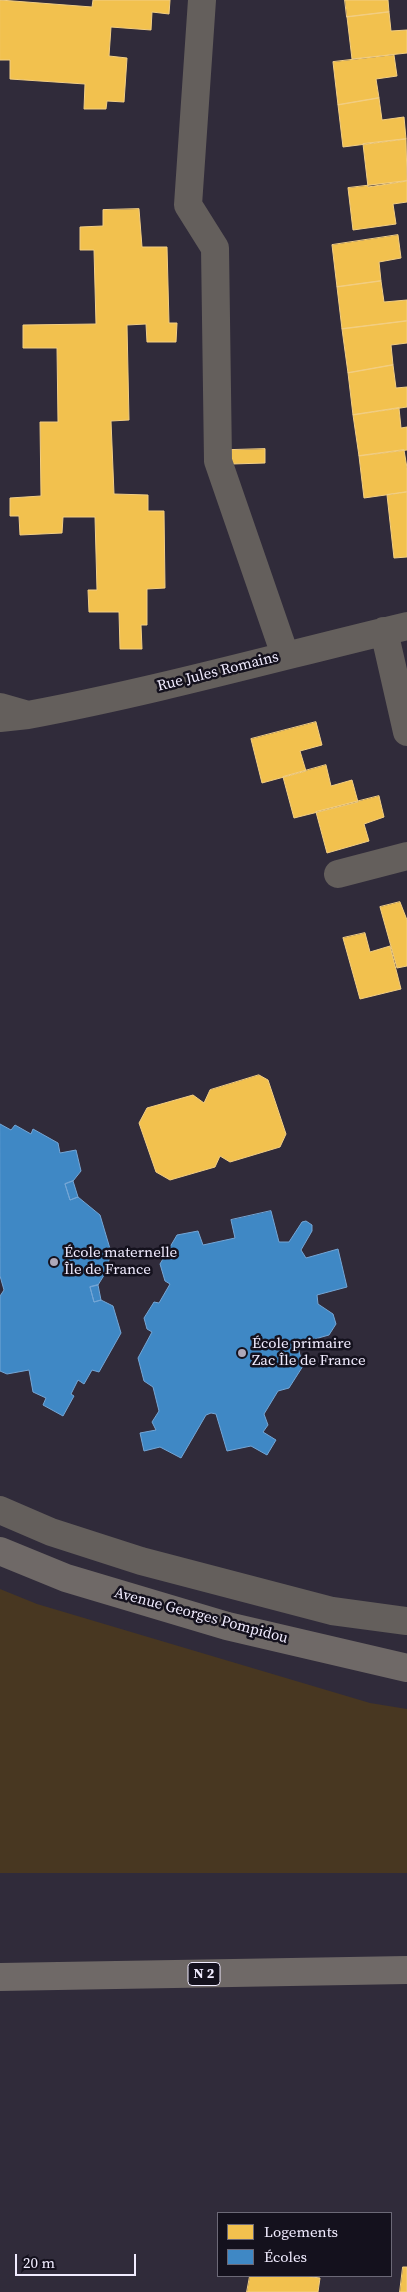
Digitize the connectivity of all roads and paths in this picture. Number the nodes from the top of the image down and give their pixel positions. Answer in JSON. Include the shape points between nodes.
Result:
{"nodes":[{"id":1,"x":202,"y":0,"type":"edge"},
{"id":2,"x":395,"y":629,"type":"edge"},
{"id":3,"x":285,"y":654,"type":"junction"},
{"id":4,"x":0,"y":707,"type":"edge"},
{"id":5,"x":28,"y":715,"type":"junction"},
{"id":6,"x":0,"y":718,"type":"edge"},
{"id":7,"x":407,"y":732,"type":"edge"},
{"id":8,"x":407,"y":856,"type":"edge"},
{"id":9,"x":338,"y":874,"type":"dead end"},
{"id":10,"x":0,"y":1510,"type":"edge"},
{"id":11,"x":0,"y":1551,"type":"edge"},
{"id":12,"x":407,"y":1622,"type":"edge"},
{"id":13,"x":407,"y":1668,"type":"edge"},
{"id":14,"x":407,"y":1970,"type":"edge"},
{"id":15,"x":0,"y":1977,"type":"edge"}],
"edges":[{"from":1,"to":3,"type":"street","via":[[188,205],[215,248],[218,461]]},
{"from":2,"to":3,"type":"street","name":"Rue Jules Romains"},
{"from":2,"to":7,"type":"street"},
{"from":3,"to":5,"type":"street","name":"Rue Jules Romains","via":[[167,686]]},
{"from":4,"to":5,"type":"street"},
{"from":5,"to":6,"type":"street","name":"Rue Jules Romains"},
{"from":8,"to":9,"type":"street"},
{"from":10,"to":12,"type":"street","via":[[51,1532],[142,1561],[332,1611]]},
{"from":11,"to":13,"type":"main road","name":"Avenue Georges Pompidou","via":[[66,1578],[209,1621]]},
{"from":14,"to":15,"type":"main road","number":"N 2"}]}
